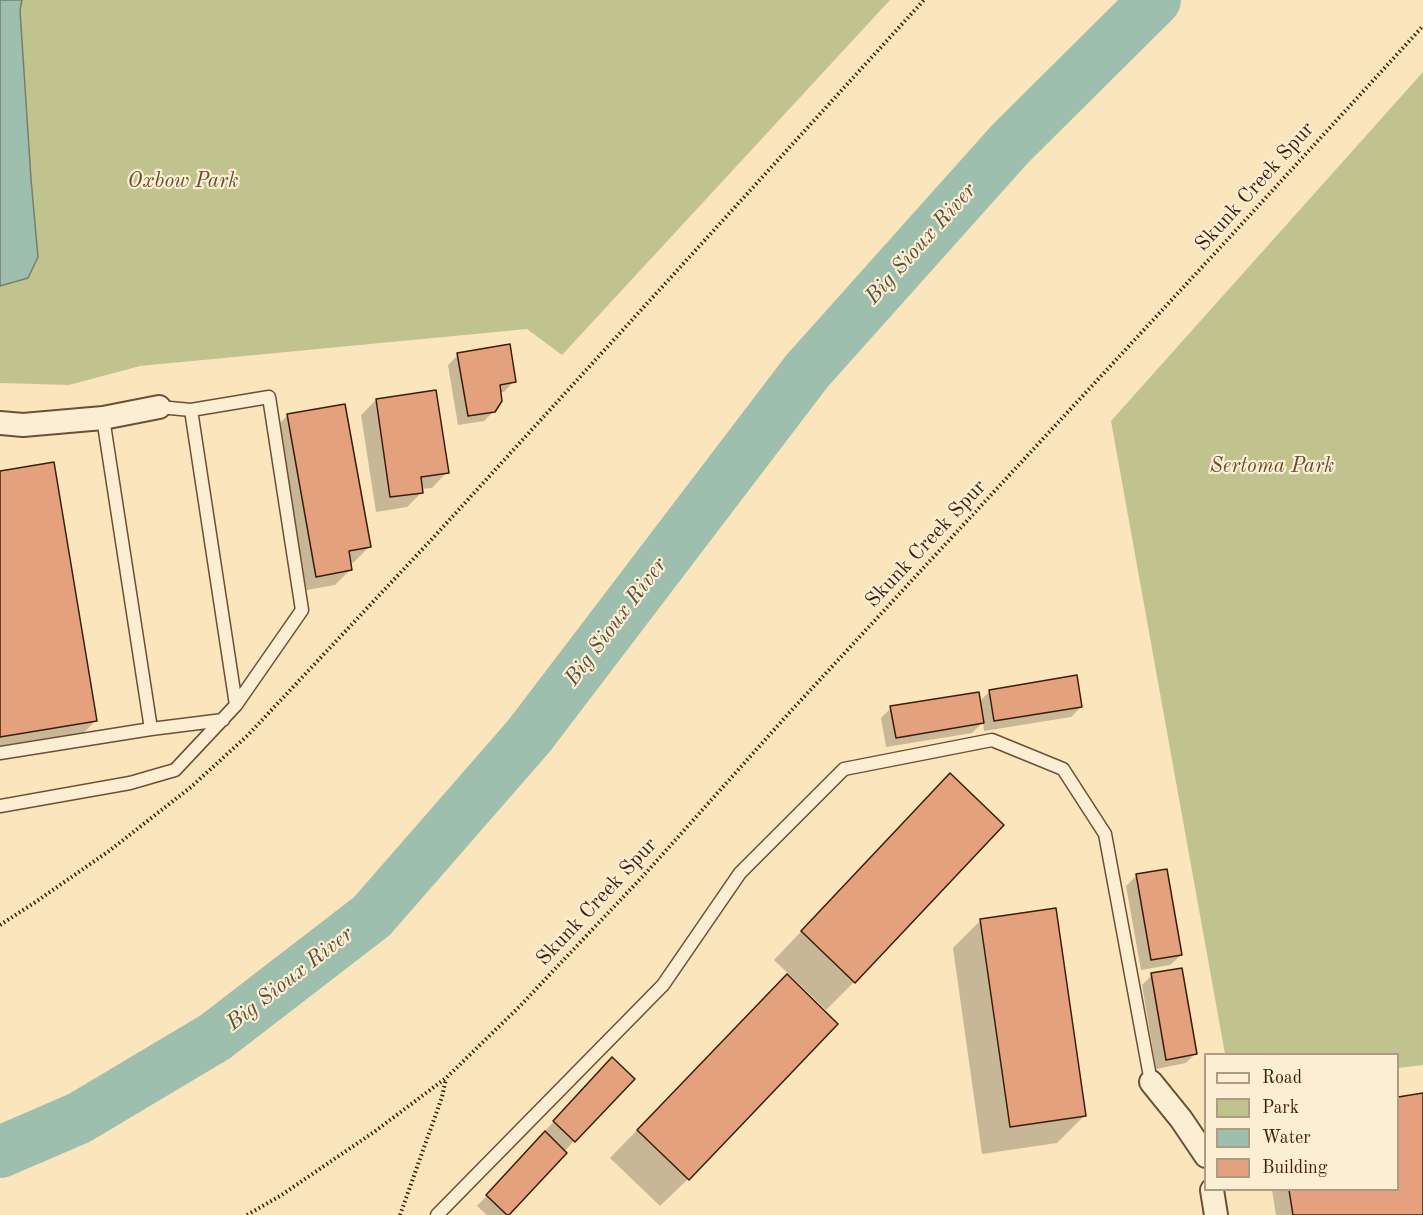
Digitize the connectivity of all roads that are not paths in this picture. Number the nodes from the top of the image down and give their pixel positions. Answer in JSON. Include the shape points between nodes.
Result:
{"nodes":[{"id":1,"x":159,"y":407,"type":"joint"},
{"id":2,"x":191,"y":410,"type":"junction"},
{"id":3,"x":103,"y":418,"type":"junction"},
{"id":4,"x":0,"y":423,"type":"edge"},
{"id":5,"x":236,"y":705,"type":"junction"},
{"id":6,"x":223,"y":720,"type":"junction"},
{"id":7,"x":150,"y":729,"type":"junction"},
{"id":8,"x":0,"y":753,"type":"edge"},
{"id":9,"x":0,"y":806,"type":"edge"},
{"id":10,"x":1150,"y":1082,"type":"joint"},
{"id":11,"x":1204,"y":1153,"type":"edge"},
{"id":12,"x":1212,"y":1191,"type":"edge"},
{"id":13,"x":437,"y":1215,"type":"edge"},
{"id":14,"x":1216,"y":1215,"type":"edge"}],
"edges":[{"from":1,"to":2,"type":"lane"},
{"from":1,"to":3,"type":"street"},
{"from":2,"to":5,"type":"lane"},
{"from":2,"to":5,"type":"lane","via":[[269,397],[301,599],[302,610]]},
{"from":3,"to":4,"type":"street","via":[[23,425]]},
{"from":3,"to":7,"type":"lane"},
{"from":5,"to":6,"type":"lane"},
{"from":6,"to":7,"type":"lane"},
{"from":6,"to":9,"type":"lane","via":[[175,770],[130,783]]},
{"from":7,"to":8,"type":"lane"},
{"from":10,"to":11,"type":"street"},
{"from":10,"to":13,"type":"lane","via":[[1105,834],[1063,769],[992,740],[844,769],[740,873],[663,985]]},
{"from":12,"to":14,"type":"street"}]}
